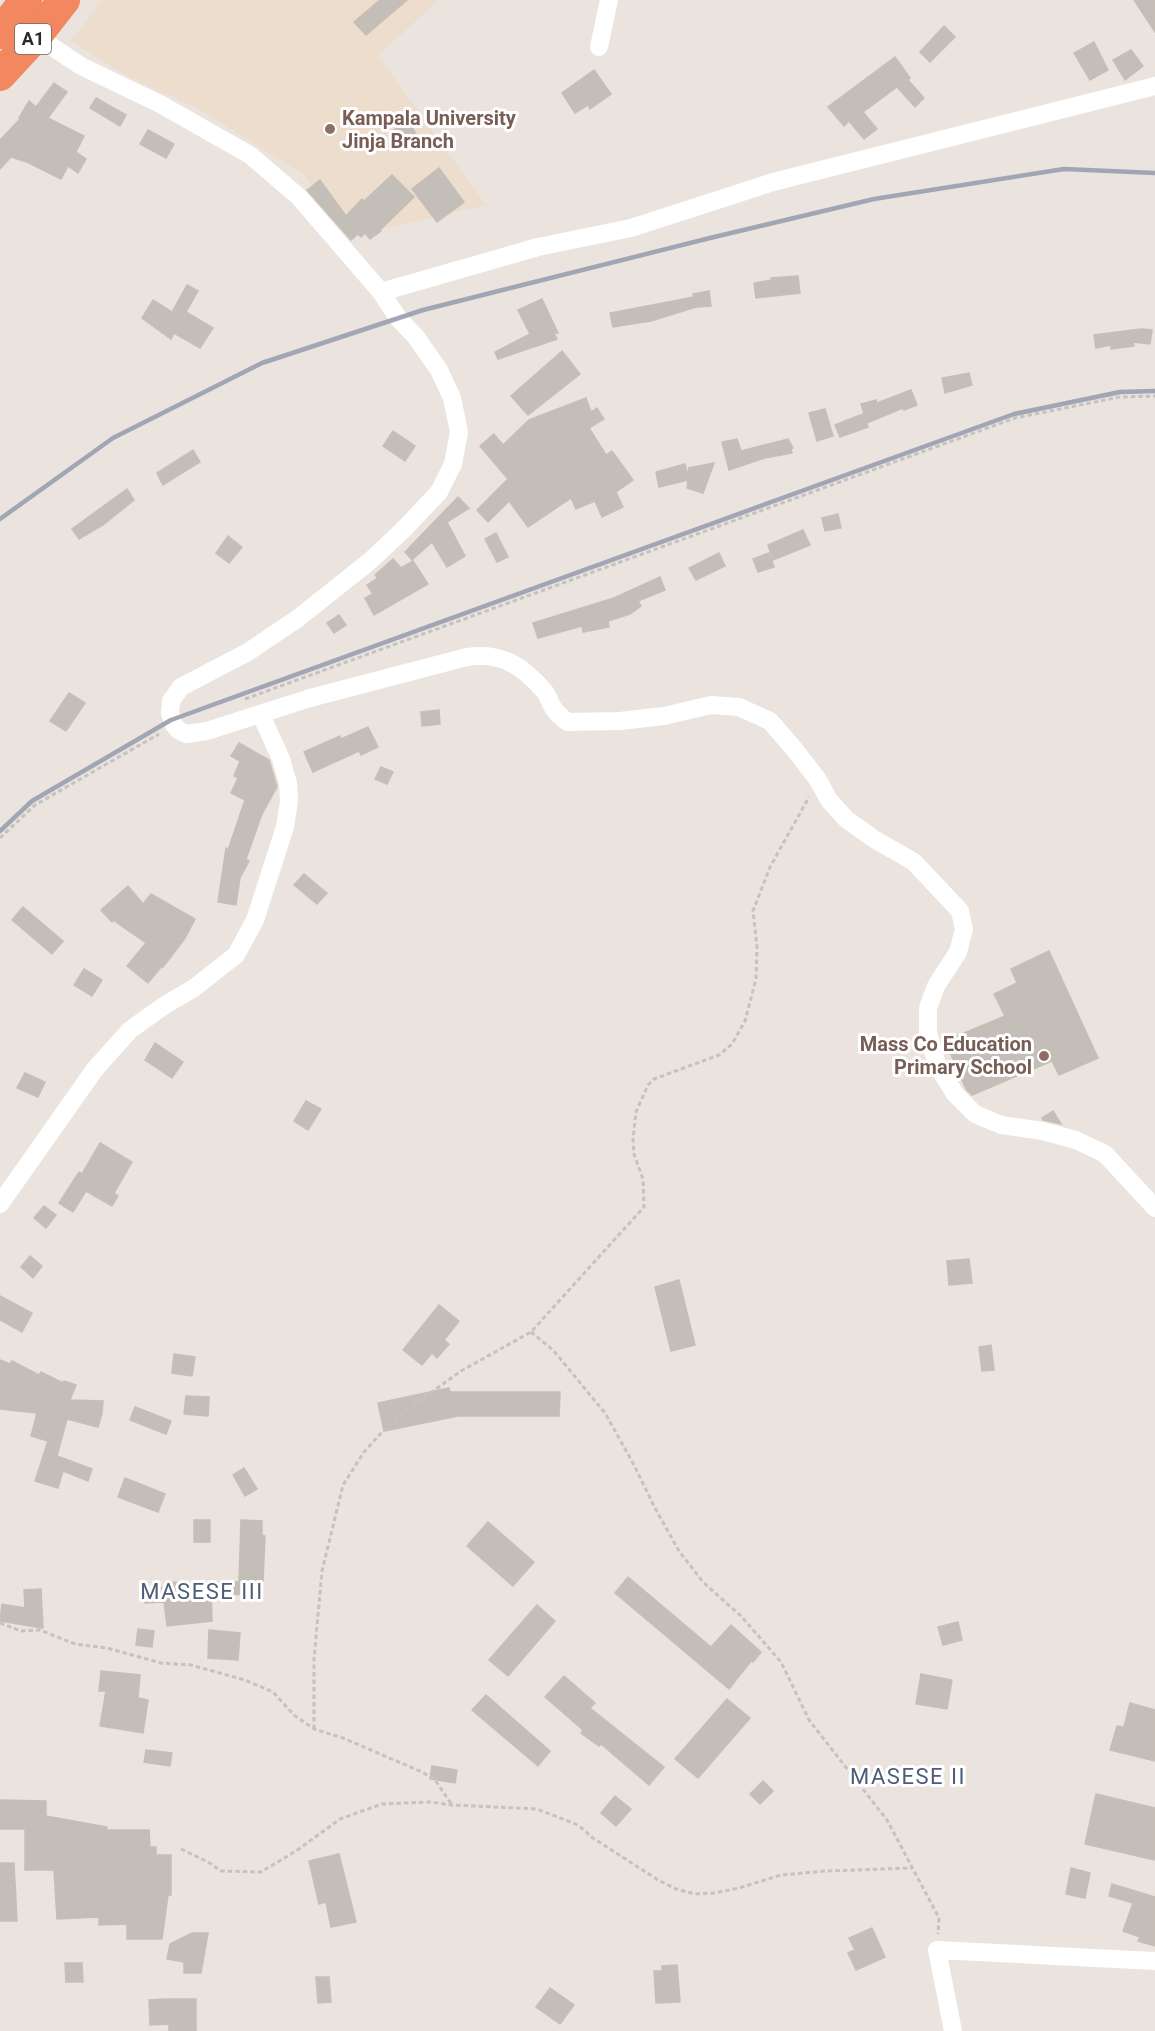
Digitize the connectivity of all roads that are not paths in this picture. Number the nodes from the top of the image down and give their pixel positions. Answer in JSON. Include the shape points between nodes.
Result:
{"nodes":[{"id":1,"x":26,"y":0,"type":"edge"},
{"id":2,"x":63,"y":0,"type":"edge"},
{"id":3,"x":609,"y":0,"type":"edge"},
{"id":4,"x":0,"y":33,"type":"edge"},
{"id":5,"x":36,"y":36,"type":"junction"},
{"id":6,"x":599,"y":47,"type":"dead end"},
{"id":7,"x":0,"y":75,"type":"edge"},
{"id":8,"x":1155,"y":86,"type":"edge"},
{"id":9,"x":381,"y":292,"type":"junction"},
{"id":10,"x":261,"y":715,"type":"junction"},
{"id":11,"x":0,"y":1204,"type":"edge"},
{"id":12,"x":1155,"y":1208,"type":"edge"},
{"id":13,"x":1155,"y":1961,"type":"edge"},
{"id":14,"x":953,"y":2031,"type":"edge"}],
"edges":[{"from":1,"to":4,"type":"highway","number":"A1"},
{"from":2,"to":5,"type":"highway","number":"A1"},
{"from":3,"to":6,"type":"street"},
{"from":5,"to":7,"type":"highway","number":"A1"},
{"from":5,"to":9,"type":"street","via":[[81,66],[160,104],[250,155],[299,197]]},
{"from":8,"to":9,"type":"street","via":[[772,182],[631,228],[538,247]]},
{"from":9,"to":10,"type":"street","via":[[439,370],[452,398],[459,432],[453,464],[439,492],[370,561],[248,652],[181,687],[171,701],[174,725],[182,733],[207,731]]},
{"from":10,"to":11,"type":"street","via":[[281,759],[289,801],[285,827],[255,920],[236,955],[130,1030],[95,1070]]},
{"from":10,"to":12,"type":"street","via":[[310,698],[483,655],[504,658],[528,674],[567,722],[631,720],[711,705],[739,707],[770,721],[846,819],[915,862],[960,910],[964,929],[958,952],[936,986],[928,1008],[928,1032],[937,1065],[955,1094],[975,1114],[1001,1125],[1077,1140],[1106,1154]]},
{"from":13,"to":14,"type":"street","via":[[937,1950]]}]}
